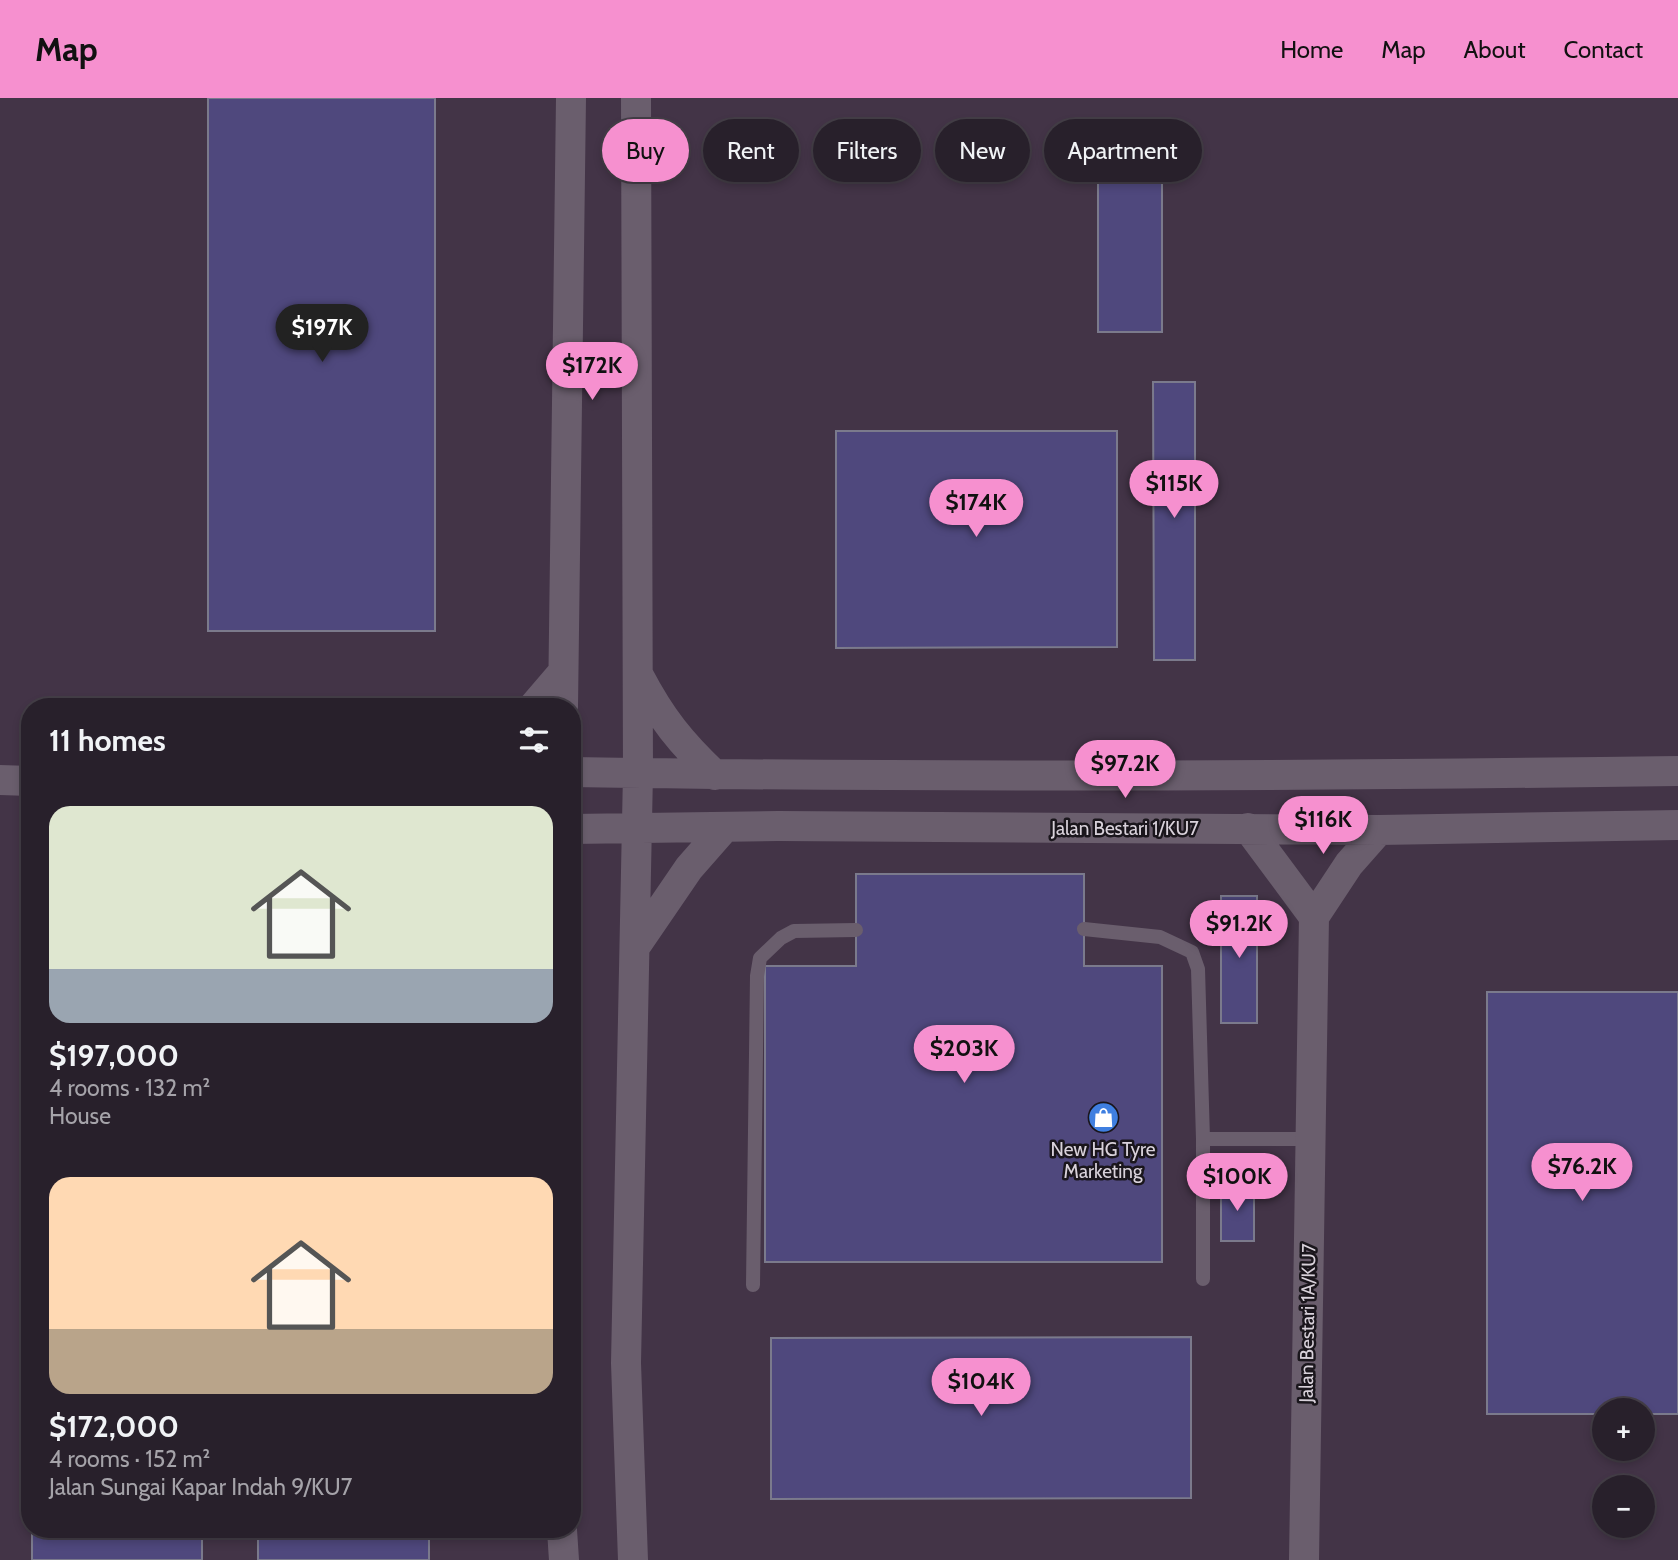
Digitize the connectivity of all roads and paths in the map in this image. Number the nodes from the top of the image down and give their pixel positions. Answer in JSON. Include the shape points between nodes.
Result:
{"nodes":[{"id":1,"x":571,"y":98,"type":"edge"},
{"id":2,"x":636,"y":98,"type":"edge"},
{"id":3,"x":563,"y":672,"type":"junction"},
{"id":4,"x":638,"y":673,"type":"junction"},
{"id":5,"x":541,"y":698,"type":"edge"},
{"id":6,"x":564,"y":698,"type":"edge"},
{"id":7,"x":1678,"y":771,"type":"edge"},
{"id":8,"x":581,"y":772,"type":"edge"},
{"id":9,"x":638,"y":773,"type":"junction"},
{"id":10,"x":715,"y":775,"type":"junction"},
{"id":11,"x":0,"y":780,"type":"edge"},
{"id":12,"x":21,"y":781,"type":"edge"},
{"id":13,"x":1678,"y":825,"type":"edge"},
{"id":14,"x":725,"y":827,"type":"junction"},
{"id":15,"x":635,"y":828,"type":"junction"},
{"id":16,"x":1248,"y":828,"type":"junction"},
{"id":17,"x":581,"y":829,"type":"edge"},
{"id":18,"x":1379,"y":830,"type":"junction"},
{"id":19,"x":1314,"y":917,"type":"junction"},
{"id":20,"x":1084,"y":929,"type":"dead end"},
{"id":21,"x":856,"y":930,"type":"dead end"},
{"id":22,"x":635,"y":947,"type":"junction"},
{"id":23,"x":1203,"y":1139,"type":"junction"},
{"id":24,"x":1310,"y":1139,"type":"junction"},
{"id":25,"x":1203,"y":1279,"type":"dead end"},
{"id":26,"x":753,"y":1285,"type":"dead end"},
{"id":27,"x":563,"y":1538,"type":"edge"},
{"id":28,"x":564,"y":1560,"type":"edge"},
{"id":29,"x":633,"y":1560,"type":"edge"},
{"id":30,"x":1304,"y":1560,"type":"edge"}],
"edges":[{"from":1,"to":3,"type":"street"},
{"from":2,"to":4,"type":"street"},
{"from":3,"to":5,"type":"street"},
{"from":3,"to":6,"type":"street"},
{"from":4,"to":9,"type":"street"},
{"from":4,"to":10,"type":"street","via":[[682,744]]},
{"from":7,"to":10,"type":"street"},
{"from":8,"to":9,"type":"street"},
{"from":9,"to":10,"type":"street"},
{"from":9,"to":15,"type":"street"},
{"from":11,"to":12,"type":"street"},
{"from":13,"to":18,"type":"street","name":"Jalan Bestari 1/KU7"},
{"from":14,"to":15,"type":"street","name":"Jalan Bestari 1/KU7"},
{"from":14,"to":16,"type":"street","name":"Jalan Bestari 1/KU7"},
{"from":14,"to":22,"type":"street","via":[[689,868]]},
{"from":15,"to":17,"type":"street","name":"Jalan Bestari 1/KU7"},
{"from":15,"to":22,"type":"street"},
{"from":16,"to":18,"type":"street","name":"Jalan Bestari 1/KU7"},
{"from":16,"to":19,"type":"street"},
{"from":18,"to":19,"type":"street","via":[[1349,864]]},
{"from":19,"to":24,"type":"street","name":"Jalan Bestari 1A/KU7"},
{"from":20,"to":23,"type":"lane","via":[[1160,937],[1192,951],[1198,969]]},
{"from":21,"to":26,"type":"lane","via":[[794,931],[760,958]]},
{"from":22,"to":29,"type":"street","via":[[626,1363]]},
{"from":23,"to":24,"type":"lane"},
{"from":23,"to":25,"type":"lane"},
{"from":24,"to":30,"type":"street","name":"Jalan Bestari 1A/KU7"},
{"from":27,"to":28,"type":"street"}]}
